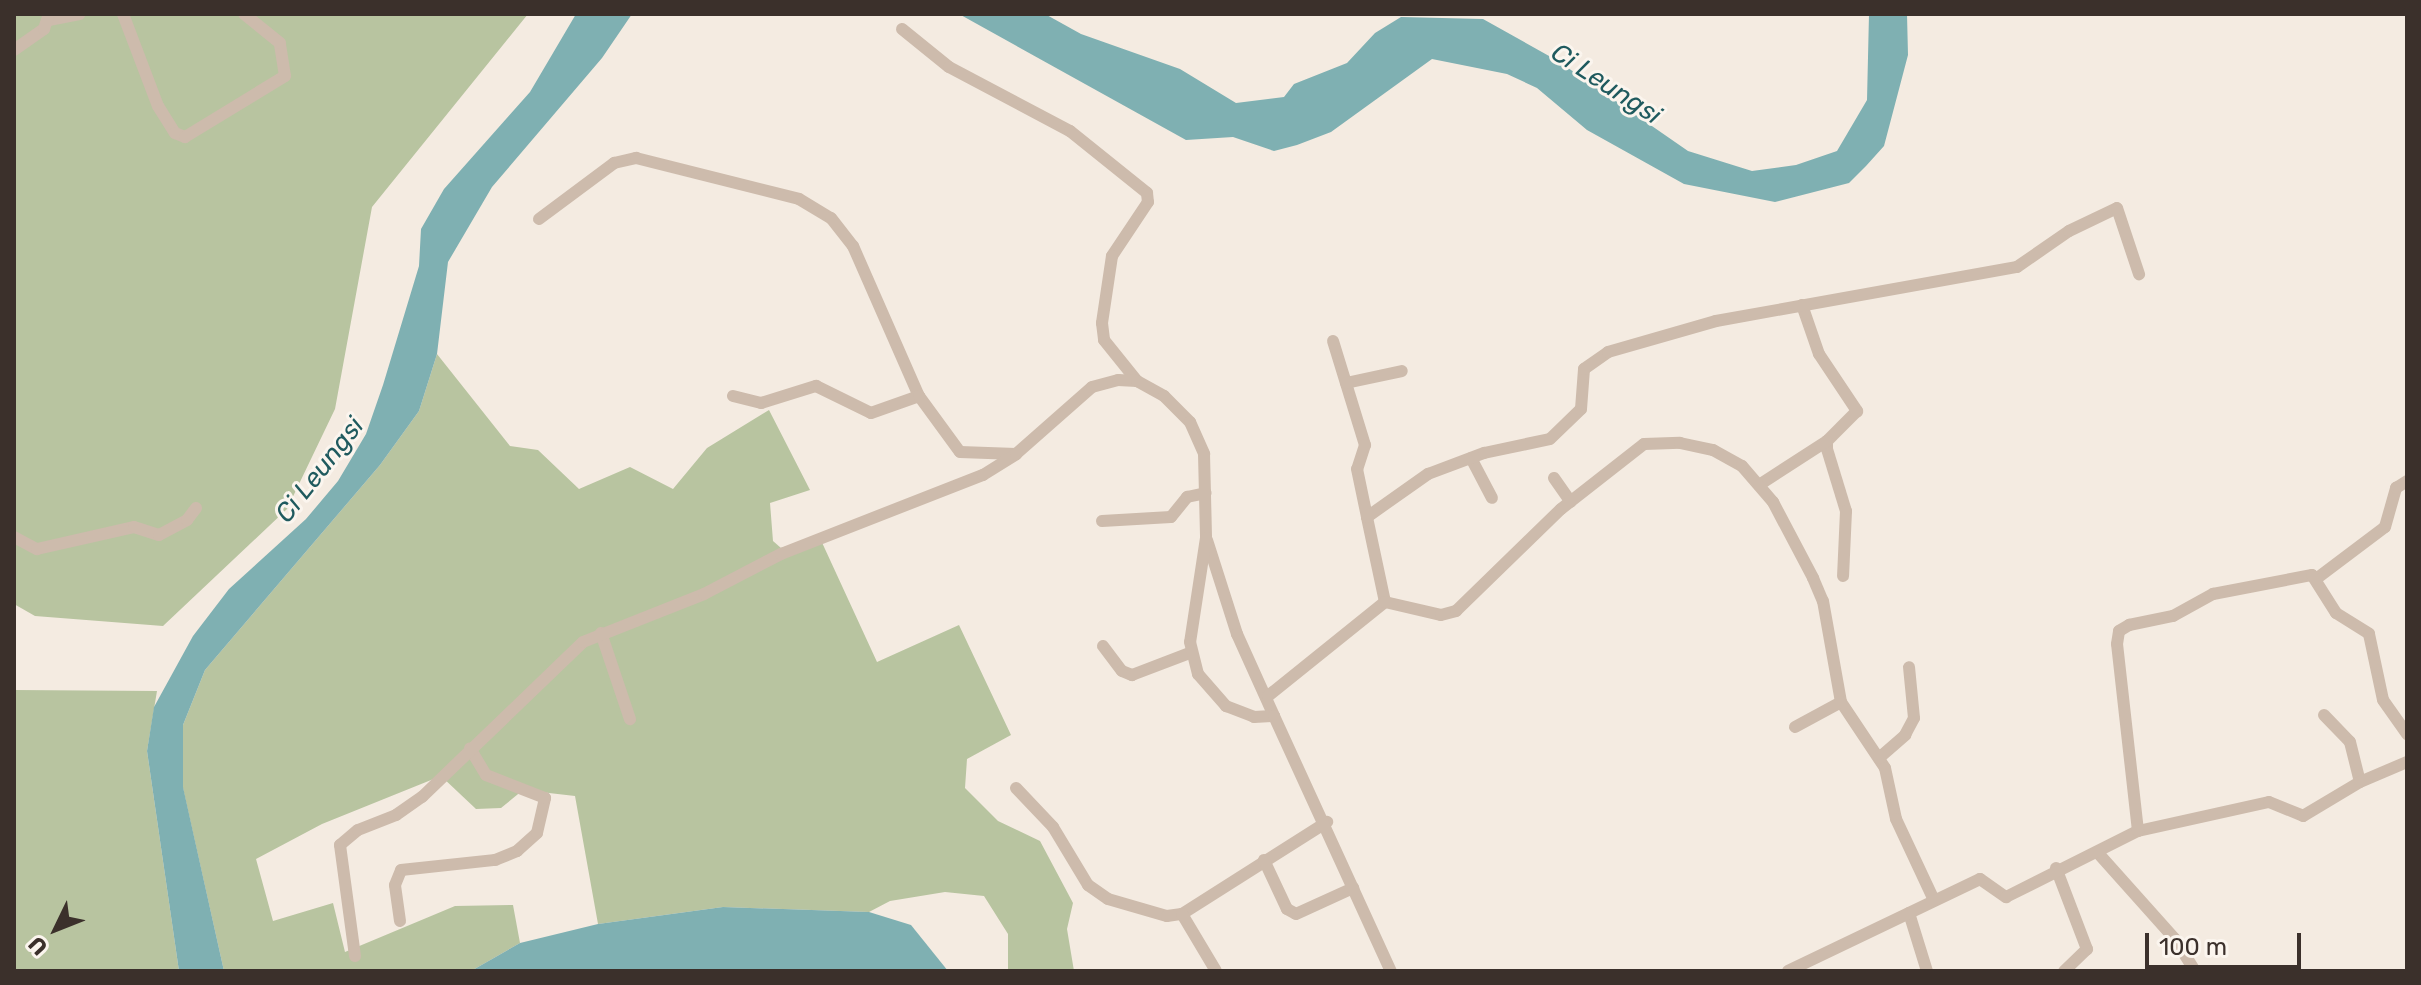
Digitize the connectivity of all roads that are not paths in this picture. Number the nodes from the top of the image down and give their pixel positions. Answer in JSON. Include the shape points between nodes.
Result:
{"nodes":[{"id":1,"x":79,"y":14,"type":"edge"},
{"id":2,"x":123,"y":14,"type":"edge"},
{"id":3,"x":244,"y":14,"type":"edge"},
{"id":4,"x":49,"y":17,"type":"edge"},
{"id":5,"x":902,"y":29,"type":"dead end"},
{"id":6,"x":14,"y":50,"type":"edge"},
{"id":7,"x":539,"y":219,"type":"dead end"},
{"id":8,"x":2139,"y":274,"type":"dead end"},
{"id":9,"x":1802,"y":305,"type":"junction"},
{"id":10,"x":1333,"y":341,"type":"dead end"},
{"id":11,"x":1402,"y":371,"type":"dead end"},
{"id":12,"x":1137,"y":381,"type":"junction"},
{"id":13,"x":1346,"y":383,"type":"junction"},
{"id":14,"x":733,"y":396,"type":"dead end"},
{"id":15,"x":919,"y":396,"type":"junction"},
{"id":16,"x":1827,"y":441,"type":"junction"},
{"id":17,"x":1016,"y":454,"type":"junction"},
{"id":18,"x":1471,"y":458,"type":"junction"},
{"id":19,"x":1554,"y":478,"type":"dead end"},
{"id":20,"x":2407,"y":481,"type":"edge"},
{"id":21,"x":1759,"y":485,"type":"junction"},
{"id":22,"x":1206,"y":493,"type":"junction"},
{"id":23,"x":1492,"y":498,"type":"dead end"},
{"id":24,"x":1571,"y":502,"type":"junction"},
{"id":25,"x":196,"y":508,"type":"dead end"},
{"id":26,"x":1367,"y":517,"type":"junction"},
{"id":27,"x":1102,"y":521,"type":"dead end"},
{"id":28,"x":14,"y":537,"type":"edge"},
{"id":29,"x":1206,"y":538,"type":"junction"},
{"id":30,"x":1843,"y":576,"type":"dead end"},
{"id":31,"x":2316,"y":579,"type":"junction"},
{"id":32,"x":1385,"y":602,"type":"junction"},
{"id":33,"x":601,"y":633,"type":"junction"},
{"id":34,"x":1103,"y":646,"type":"dead end"},
{"id":35,"x":1190,"y":653,"type":"junction"},
{"id":36,"x":1909,"y":667,"type":"dead end"},
{"id":37,"x":1268,"y":696,"type":"junction"},
{"id":38,"x":1841,"y":702,"type":"junction"},
{"id":39,"x":2324,"y":715,"type":"dead end"},
{"id":40,"x":1274,"y":716,"type":"junction"},
{"id":41,"x":630,"y":719,"type":"dead end"},
{"id":42,"x":1795,"y":727,"type":"dead end"},
{"id":43,"x":2407,"y":734,"type":"edge"},
{"id":44,"x":470,"y":748,"type":"junction"},
{"id":45,"x":1879,"y":758,"type":"junction"},
{"id":46,"x":2407,"y":762,"type":"edge"},
{"id":47,"x":2360,"y":782,"type":"junction"},
{"id":48,"x":1016,"y":788,"type":"dead end"},
{"id":49,"x":1327,"y":822,"type":"junction"},
{"id":50,"x":2138,"y":831,"type":"junction"},
{"id":51,"x":2098,"y":853,"type":"junction"},
{"id":52,"x":1264,"y":860,"type":"junction"},
{"id":53,"x":2056,"y":868,"type":"junction"},
{"id":54,"x":1353,"y":888,"type":"junction"},
{"id":55,"x":1934,"y":900,"type":"junction"},
{"id":56,"x":1909,"y":913,"type":"junction"},
{"id":57,"x":1182,"y":914,"type":"junction"},
{"id":58,"x":400,"y":921,"type":"dead end"},
{"id":59,"x":355,"y":956,"type":"dead end"},
{"id":60,"x":1216,"y":971,"type":"edge"},
{"id":61,"x":1391,"y":971,"type":"edge"},
{"id":62,"x":1788,"y":971,"type":"edge"},
{"id":63,"x":1927,"y":971,"type":"edge"},
{"id":64,"x":2064,"y":971,"type":"edge"},
{"id":65,"x":2195,"y":971,"type":"edge"}],
"edges":[{"from":1,"to":4,"type":"street"},
{"from":2,"to":3,"type":"street","via":[[158,106],[175,133],[185,137],[285,76],[280,43]]},
{"from":4,"to":6,"type":"street"},
{"from":5,"to":12,"type":"street","via":[[942,63],[1070,131],[1147,193],[1148,202],[1112,256],[1102,323],[1104,340]]},
{"from":7,"to":15,"type":"street","via":[[614,163],[636,158],[799,199],[831,218],[853,246]]},
{"from":8,"to":9,"type":"street","via":[[2117,208],[2091,225],[2069,231],[2017,267]]},
{"from":9,"to":16,"type":"street","via":[[1823,361],[1857,411]]},
{"from":9,"to":18,"type":"street","via":[[1716,321],[1608,352],[1584,369],[1581,409],[1566,427],[1542,444]]},
{"from":10,"to":13,"type":"street"},
{"from":11,"to":13,"type":"street"},
{"from":12,"to":17,"type":"street","via":[[1092,387]]},
{"from":12,"to":22,"type":"street","via":[[1164,396],[1190,422],[1204,454]]},
{"from":13,"to":26,"type":"street","via":[[1365,445],[1357,469]]},
{"from":14,"to":15,"type":"street","via":[[761,403],[816,386],[871,413]]},
{"from":15,"to":17,"type":"street","via":[[960,452]]},
{"from":16,"to":21,"type":"street"},
{"from":16,"to":30,"type":"street","via":[[1827,461],[1846,511]]},
{"from":17,"to":33,"type":"street","via":[[983,475]]},
{"from":18,"to":23,"type":"street"},
{"from":18,"to":26,"type":"street","via":[[1428,474]]},
{"from":19,"to":24,"type":"street"},
{"from":20,"to":31,"type":"street","via":[[2396,488],[2385,527]]},
{"from":21,"to":24,"type":"street","via":[[1742,466],[1713,450],[1653,442],[1635,449]]},
{"from":21,"to":38,"type":"street","via":[[1786,522],[1823,601]]},
{"from":22,"to":27,"type":"street","via":[[1187,497],[1171,517]]},
{"from":22,"to":29,"type":"street"},
{"from":24,"to":32,"type":"street","via":[[1451,614]]},
{"from":25,"to":28,"type":"street","via":[[187,520],[159,535],[134,527],[37,549]]},
{"from":26,"to":32,"type":"street"},
{"from":29,"to":35,"type":"street"},
{"from":29,"to":37,"type":"street","via":[[1237,634]]},
{"from":31,"to":43,"type":"street","via":[[2336,613],[2369,634],[2383,700]]},
{"from":31,"to":50,"type":"street","via":[[2299,574],[2213,594],[2173,616],[2119,631]]},
{"from":32,"to":37,"type":"street"},
{"from":33,"to":41,"type":"street"},
{"from":33,"to":44,"type":"street","via":[[583,642]]},
{"from":34,"to":35,"type":"street","via":[[1122,671],[1132,675]]},
{"from":35,"to":40,"type":"street","via":[[1216,699],[1254,717]]},
{"from":36,"to":45,"type":"street","via":[[1914,718],[1905,735]]},
{"from":37,"to":40,"type":"street"},
{"from":38,"to":42,"type":"street"},
{"from":38,"to":45,"type":"street"},
{"from":39,"to":47,"type":"street","via":[[2350,742]]},
{"from":40,"to":49,"type":"street"},
{"from":44,"to":58,"type":"street","via":[[486,775],[545,798],[537,833],[517,851],[495,860],[401,870],[395,885]]},
{"from":44,"to":59,"type":"street","via":[[422,797],[340,845]]},
{"from":45,"to":55,"type":"street","via":[[1896,819]]},
{"from":46,"to":47,"type":"street"},
{"from":47,"to":50,"type":"street","via":[[2303,816],[2269,802]]},
{"from":48,"to":57,"type":"street","via":[[1053,827],[1088,885],[1139,910]]},
{"from":49,"to":52,"type":"street"},
{"from":49,"to":54,"type":"street"},
{"from":50,"to":51,"type":"street"},
{"from":51,"to":53,"type":"street"},
{"from":51,"to":65,"type":"street","via":[[2175,939]]},
{"from":52,"to":54,"type":"street","via":[[1287,909],[1296,914]]},
{"from":52,"to":57,"type":"street"},
{"from":53,"to":55,"type":"street","via":[[2006,897],[1998,896],[1983,878]]},
{"from":53,"to":64,"type":"street","via":[[2087,949]]},
{"from":54,"to":61,"type":"street"},
{"from":55,"to":56,"type":"street"},
{"from":56,"to":62,"type":"street"},
{"from":56,"to":63,"type":"street"},
{"from":57,"to":60,"type":"street"}]}
